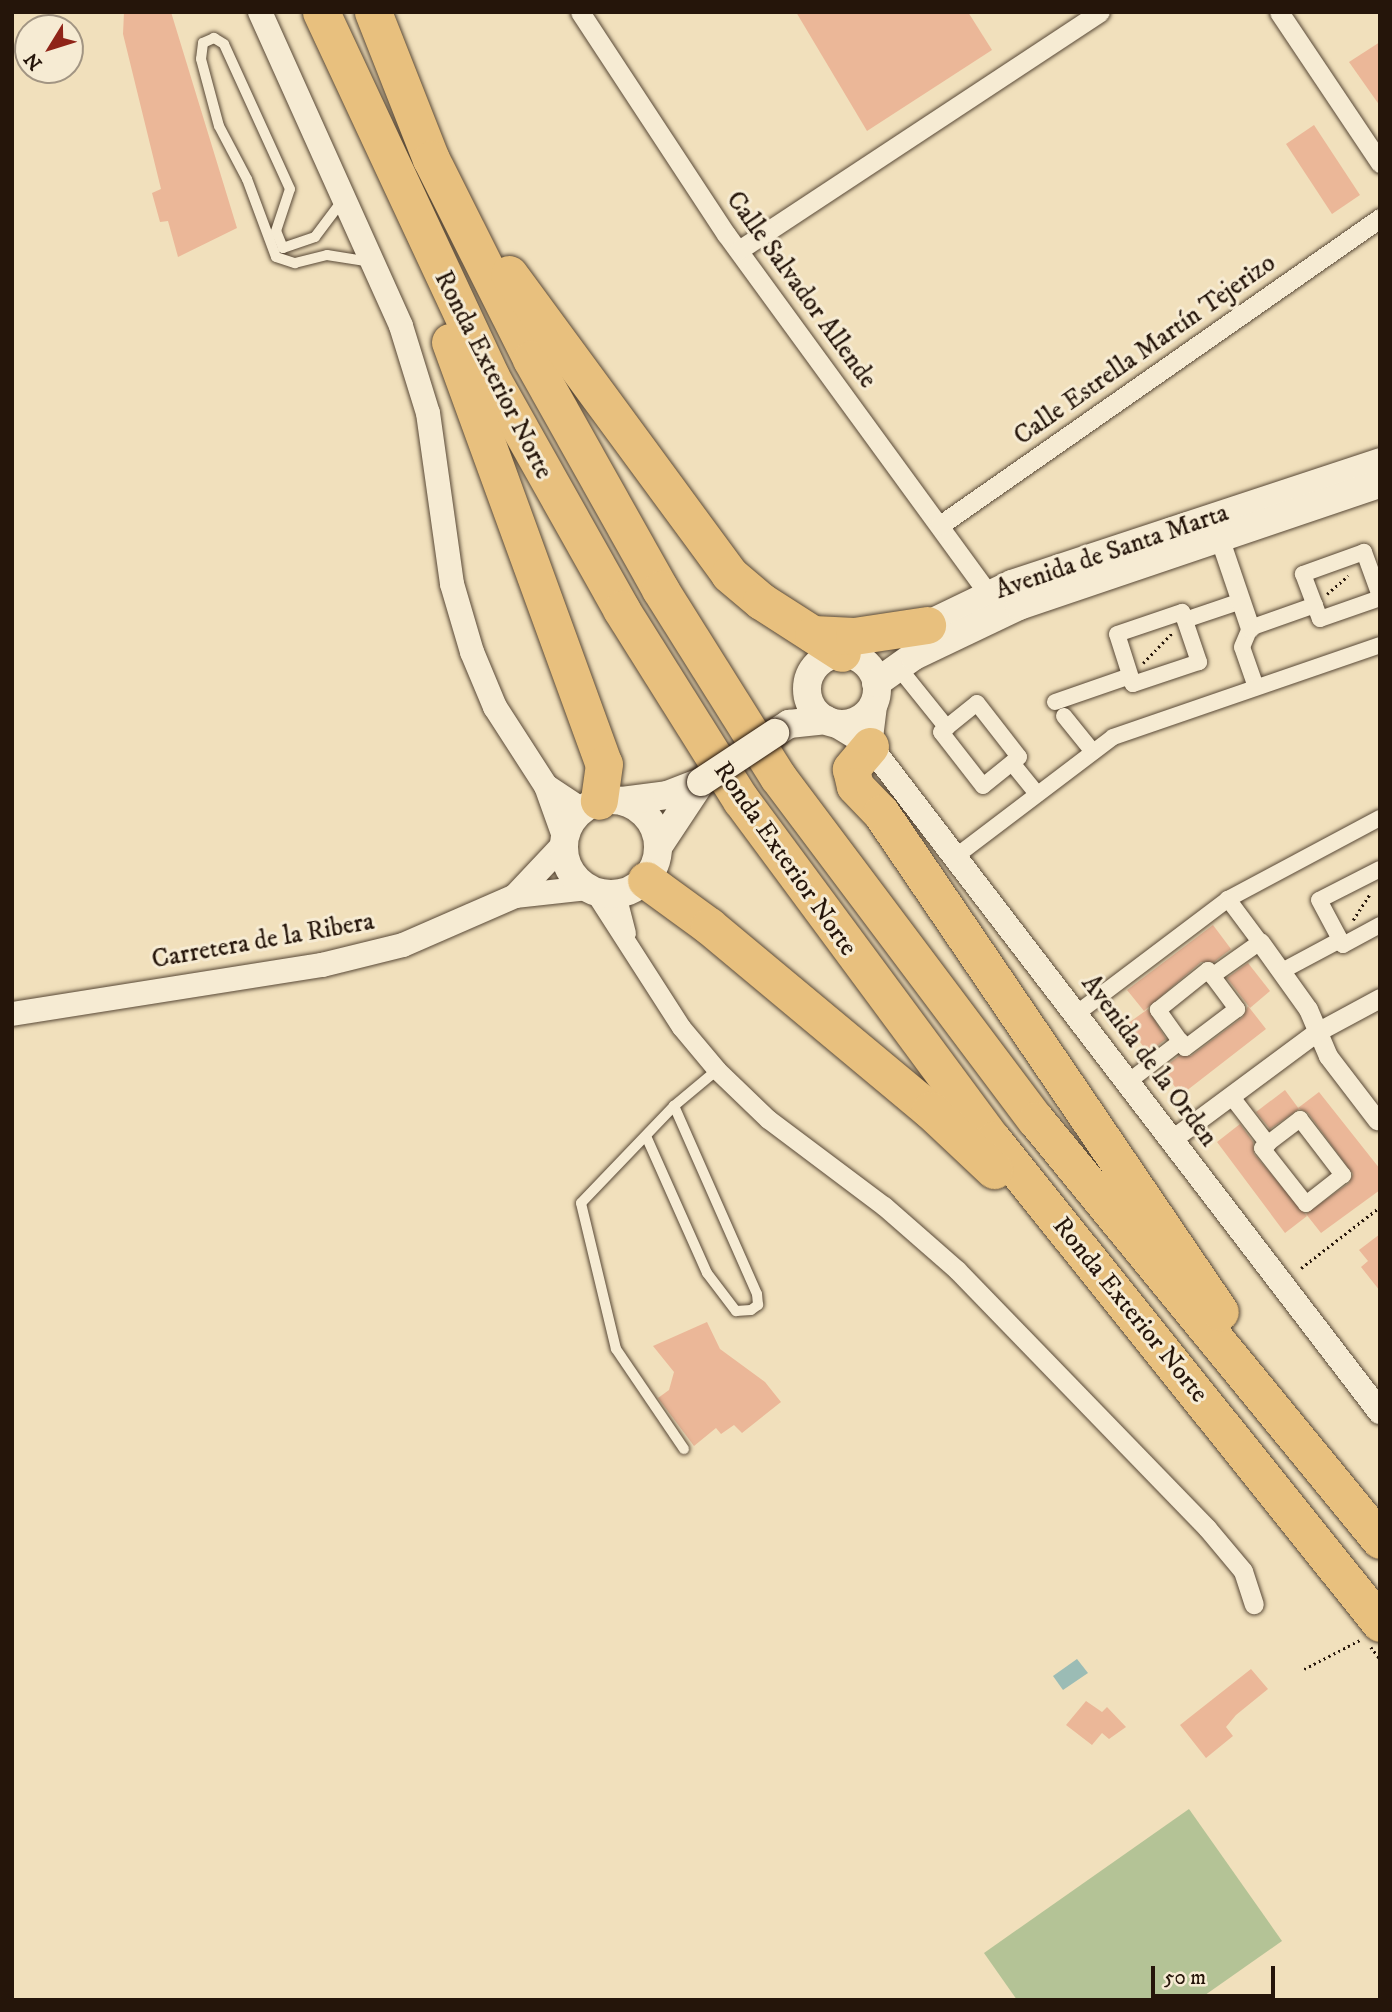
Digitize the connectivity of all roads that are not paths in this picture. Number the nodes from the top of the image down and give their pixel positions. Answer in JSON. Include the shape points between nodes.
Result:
{"nodes":[{"id":1,"x":260,"y":12,"type":"edge"},
{"id":2,"x":321,"y":12,"type":"edge"},
{"id":3,"x":580,"y":12,"type":"edge"},
{"id":4,"x":1100,"y":12,"type":"edge"},
{"id":5,"x":1279,"y":12,"type":"edge"},
{"id":6,"x":379,"y":27,"type":"edge"},
{"id":7,"x":339,"y":57,"type":"junction"},
{"id":8,"x":1380,"y":163,"type":"edge"},
{"id":9,"x":342,"y":201,"type":"junction"},
{"id":10,"x":1380,"y":218,"type":"edge"},
{"id":11,"x":738,"y":250,"type":"junction"},
{"id":12,"x":371,"y":263,"type":"junction"},
{"id":13,"x":1380,"y":461,"type":"edge"},
{"id":14,"x":1380,"y":484,"type":"edge"},
{"id":15,"x":940,"y":525,"type":"junction"},
{"id":16,"x":1219,"y":537,"type":"junction"},
{"id":17,"x":1373,"y":557,"type":"edge"},
{"id":18,"x":988,"y":593,"type":"junction"},
{"id":19,"x":1380,"y":597,"type":"edge"},
{"id":20,"x":1241,"y":601,"type":"junction"},
{"id":21,"x":1315,"y":605,"type":"junction"},
{"id":22,"x":1185,"y":620,"type":"junction"},
{"id":23,"x":926,"y":625,"type":"joint"},
{"id":24,"x":1250,"y":628,"type":"junction"},
{"id":25,"x":1380,"y":645,"type":"edge"},
{"id":26,"x":835,"y":647,"type":"junction"},
{"id":27,"x":1130,"y":676,"type":"junction"},
{"id":28,"x":883,"y":683,"type":"junction"},
{"id":29,"x":1256,"y":687,"type":"junction"},
{"id":30,"x":807,"y":694,"type":"junction"},
{"id":31,"x":829,"y":721,"type":"junction"},
{"id":32,"x":947,"y":727,"type":"junction"},
{"id":33,"x":782,"y":728,"type":"junction"},
{"id":34,"x":870,"y":746,"type":"junction"},
{"id":35,"x":1093,"y":752,"type":"junction"},
{"id":36,"x":1012,"y":763,"type":"junction"},
{"id":37,"x":701,"y":782,"type":"junction"},
{"id":38,"x":546,"y":786,"type":"junction"},
{"id":39,"x":1037,"y":794,"type":"junction"},
{"id":40,"x":601,"y":804,"type":"junction"},
{"id":41,"x":1380,"y":818,"type":"edge"},
{"id":42,"x":564,"y":841,"type":"junction"},
{"id":43,"x":955,"y":856,"type":"junction"},
{"id":44,"x":1380,"y":869,"type":"edge"},
{"id":45,"x":620,"y":880,"type":"junction"},
{"id":46,"x":515,"y":896,"type":"junction"},
{"id":47,"x":1228,"y":900,"type":"junction"},
{"id":48,"x":1380,"y":925,"type":"edge"},
{"id":49,"x":1340,"y":940,"type":"junction"},
{"id":50,"x":1260,"y":942,"type":"junction"},
{"id":51,"x":1282,"y":971,"type":"junction"},
{"id":52,"x":1212,"y":976,"type":"junction"},
{"id":53,"x":1380,"y":998,"type":"edge"},
{"id":54,"x":12,"y":1014,"type":"edge"},
{"id":55,"x":1076,"y":1014,"type":"junction"},
{"id":56,"x":1315,"y":1032,"type":"junction"},
{"id":57,"x":1181,"y":1041,"type":"junction"},
{"id":58,"x":717,"y":1070,"type":"junction"},
{"id":59,"x":1128,"y":1082,"type":"junction"},
{"id":60,"x":1231,"y":1096,"type":"junction"},
{"id":61,"x":674,"y":1107,"type":"junction"},
{"id":62,"x":1377,"y":1120,"type":"dead end"},
{"id":63,"x":646,"y":1136,"type":"junction"},
{"id":64,"x":1171,"y":1140,"type":"junction"},
{"id":65,"x":1268,"y":1144,"type":"junction"},
{"id":66,"x":1181,"y":1373,"type":"junction"},
{"id":67,"x":1380,"y":1412,"type":"edge"},
{"id":68,"x":684,"y":1449,"type":"dead end"},
{"id":69,"x":1342,"y":1493,"type":"junction"},
{"id":70,"x":1380,"y":1540,"type":"edge"},
{"id":71,"x":1254,"y":1604,"type":"dead end"},
{"id":72,"x":1380,"y":1623,"type":"edge"}],
"edges":[{"from":1,"to":9,"type":"street"},
{"from":2,"to":7,"type":"highway","name":"Ronda Exterior Norte"},
{"from":3,"to":11,"type":"street","name":"Calle Salvador Allende"},
{"from":4,"to":11,"type":"street"},
{"from":5,"to":8,"type":"street"},
{"from":6,"to":26,"type":"highway","via":[[496,254],[557,345],[729,574]]},
{"from":6,"to":69,"type":"highway","name":"Ronda Exterior Norte","via":[[431,159],[531,359],[660,589],[778,777],[1036,1120]]},
{"from":7,"to":40,"type":"highway","via":[[468,388],[604,764]]},
{"from":7,"to":66,"type":"highway","name":"Ronda Exterior Norte","via":[[443,279],[553,493],[741,800],[993,1140]]},
{"from":9,"to":12,"type":"street"},
{"from":9,"to":12,"type":"lane","via":[[315,237],[283,248],[276,231],[290,188],[224,44],[214,38],[203,43],[201,59],[219,126],[247,179],[276,257],[295,263],[327,255],[351,256]]},
{"from":10,"to":15,"type":"street","name":"Calle Estrella Martín Tejerizo"},
{"from":11,"to":15,"type":"street","name":"Calle Salvador Allende"},
{"from":12,"to":38,"type":"street","via":[[401,326],[428,413],[452,584],[472,652],[495,707]]},
{"from":13,"to":18,"type":"main road","name":"Avenida de Santa Marta"},
{"from":14,"to":16,"type":"main road","name":"Avenida de Santa Marta"},
{"from":15,"to":18,"type":"street","name":"Calle Salvador Allende"},
{"from":16,"to":20,"type":"street"},
{"from":16,"to":28,"type":"main road","name":"Avenida de Santa Marta","via":[[1019,606]]},
{"from":17,"to":19,"type":"street"},
{"from":17,"to":21,"type":"street","via":[[1364,552],[1303,574]]},
{"from":18,"to":23,"type":"main road","name":"Avenida de Santa Marta"},
{"from":19,"to":21,"type":"street","via":[[1320,619]]},
{"from":20,"to":22,"type":"street"},
{"from":20,"to":24,"type":"street"},
{"from":21,"to":24,"type":"street"},
{"from":22,"to":27,"type":"street","via":[[1182,612],[1117,634]]},
{"from":22,"to":27,"type":"street","via":[[1199,662],[1133,684]]},
{"from":23,"to":26,"type":"highway","via":[[854,636]]},
{"from":24,"to":29,"type":"street","via":[[1242,647]]},
{"from":25,"to":29,"type":"street"},
{"from":26,"to":28,"type":"main road","via":[[867,665]]},
{"from":26,"to":30,"type":"main road","via":[[815,665]]},
{"from":27,"to":35,"type":"street","via":[[1059,709]]},
{"from":28,"to":31,"type":"main road","via":[[857,721]]},
{"from":28,"to":32,"type":"street"},
{"from":28,"to":34,"type":"street"},
{"from":29,"to":35,"type":"street","via":[[1113,737]]},
{"from":30,"to":31,"type":"main road","via":[[812,708]]},
{"from":30,"to":33,"type":"main road"},
{"from":31,"to":33,"type":"main road"},
{"from":31,"to":34,"type":"street","name":"Avenida de la Orden"},
{"from":32,"to":36,"type":"street","via":[[941,732],[982,786]]},
{"from":32,"to":36,"type":"street","via":[[977,704],[1019,757]]},
{"from":33,"to":37,"type":"main road","bridge":true},
{"from":34,"to":43,"type":"street","name":"Avenida de la Orden"},
{"from":34,"to":69,"type":"highway","via":[[851,769],[855,786],[881,813],[999,983]]},
{"from":35,"to":39,"type":"street"},
{"from":36,"to":39,"type":"street"},
{"from":37,"to":40,"type":"main road","via":[[667,795]]},
{"from":37,"to":45,"type":"main road"},
{"from":38,"to":40,"type":"street"},
{"from":38,"to":42,"type":"street"},
{"from":39,"to":43,"type":"street"},
{"from":40,"to":42,"type":"main road"},
{"from":40,"to":45,"type":"main road","via":[[648,818]]},
{"from":41,"to":47,"type":"street"},
{"from":42,"to":45,"type":"main road","via":[[570,869]]},
{"from":42,"to":46,"type":"street"},
{"from":43,"to":55,"type":"street","name":"Avenida de la Orden"},
{"from":44,"to":49,"type":"street","via":[[1319,900]]},
{"from":45,"to":46,"type":"street"},
{"from":45,"to":58,"type":"street","via":[[630,947],[681,1027]]},
{"from":45,"to":66,"type":"highway","via":[[709,926],[930,1110],[997,1172],[1063,1251]]},
{"from":46,"to":54,"type":"street","name":"Carretera de la Ribera","via":[[403,945],[322,965]]},
{"from":47,"to":50,"type":"street"},
{"from":47,"to":55,"type":"street"},
{"from":48,"to":49,"type":"street","via":[[1343,945]]},
{"from":49,"to":51,"type":"street"},
{"from":50,"to":51,"type":"street"},
{"from":50,"to":52,"type":"street"},
{"from":51,"to":56,"type":"street","via":[[1308,1009]]},
{"from":52,"to":57,"type":"street","via":[[1208,971],[1157,1010]]},
{"from":52,"to":57,"type":"street","via":[[1237,1009],[1185,1048]]},
{"from":53,"to":56,"type":"street"},
{"from":55,"to":59,"type":"street","name":"Avenida de la Orden"},
{"from":56,"to":60,"type":"street"},
{"from":56,"to":62,"type":"street"},
{"from":57,"to":59,"type":"street"},
{"from":58,"to":61,"type":"lane"},
{"from":58,"to":71,"type":"street","via":[[768,1119],[884,1206],[957,1270],[1207,1528],[1243,1571]]},
{"from":59,"to":64,"type":"street","name":"Avenida de la Orden"},
{"from":60,"to":64,"type":"street"},
{"from":60,"to":65,"type":"street"},
{"from":61,"to":63,"type":"lane"},
{"from":61,"to":63,"type":"lane","via":[[757,1294],[758,1305],[751,1310],[736,1311],[707,1273]]},
{"from":63,"to":68,"type":"lane","via":[[581,1203],[616,1349]]},
{"from":64,"to":67,"type":"street","name":"Avenida de la Orden"},
{"from":65,"to":65,"type":"street","via":[[1262,1148],[1306,1204],[1343,1175],[1300,1119]]},
{"from":66,"to":72,"type":"highway","name":"Ronda Exterior Norte"},
{"from":69,"to":70,"type":"highway","name":"Ronda Exterior Norte"}]}
